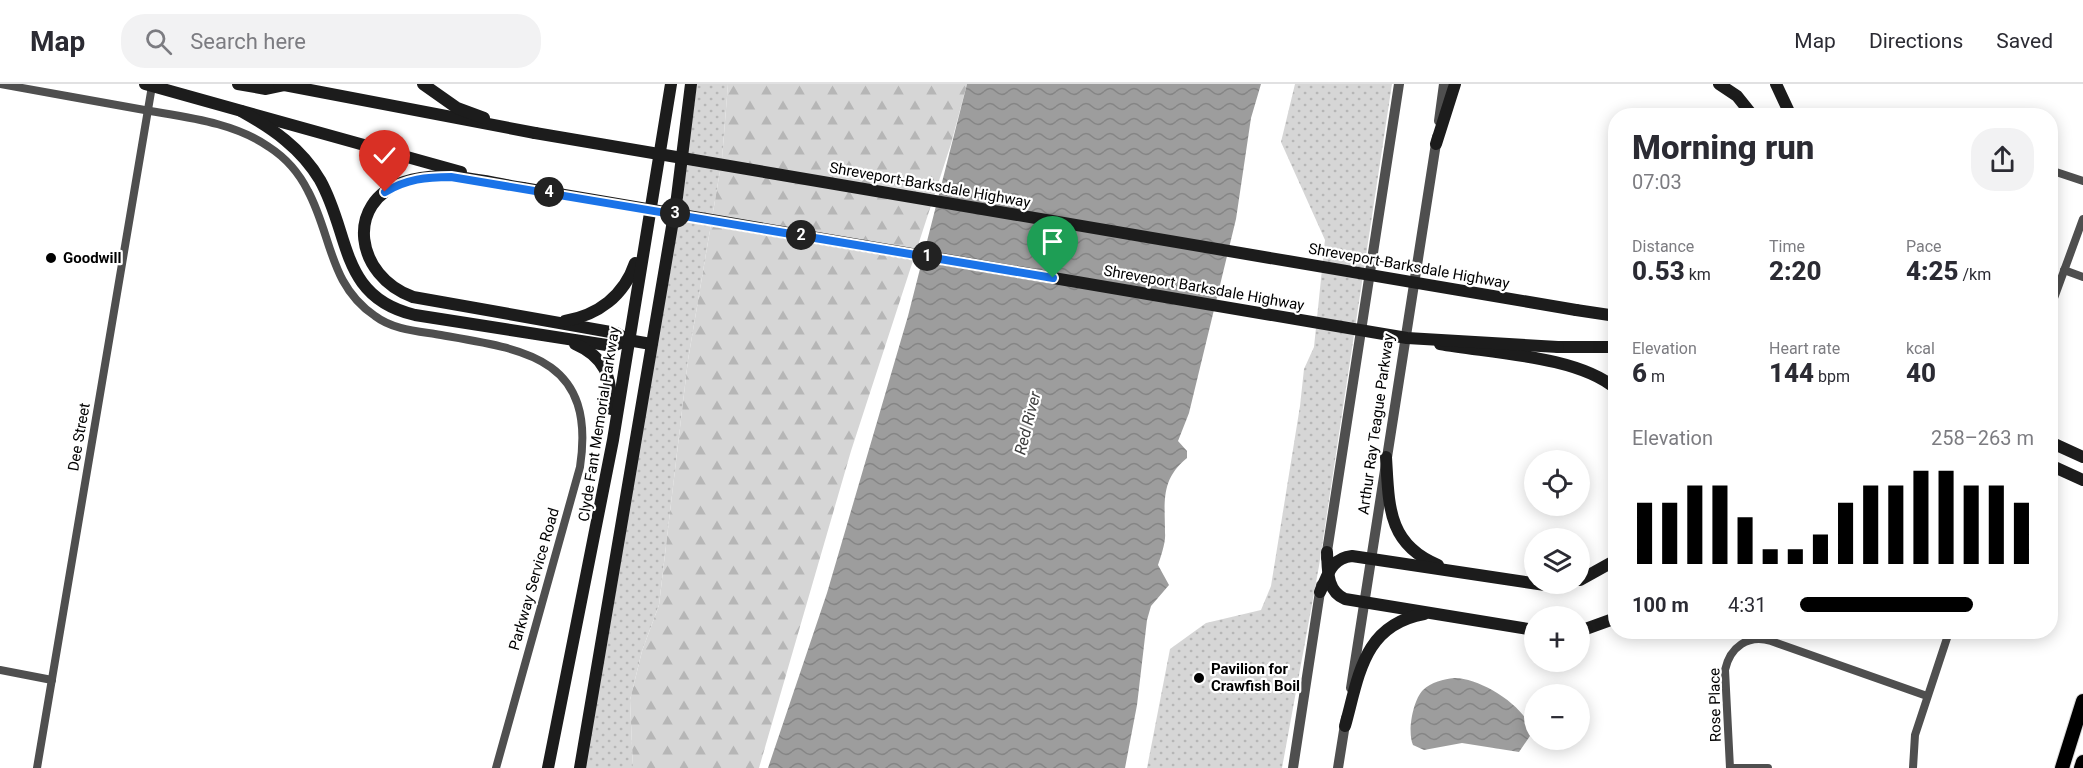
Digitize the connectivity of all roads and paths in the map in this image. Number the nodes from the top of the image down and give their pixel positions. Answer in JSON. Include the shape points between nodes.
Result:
{"nodes":[{"id":1,"x":0,"y":84,"type":"edge"},
{"id":2,"x":238,"y":84,"type":"edge"},
{"id":3,"x":423,"y":84,"type":"edge"},
{"id":4,"x":671,"y":84,"type":"edge"},
{"id":5,"x":691,"y":84,"type":"edge"},
{"id":6,"x":1399,"y":84,"type":"edge"},
{"id":7,"x":1444,"y":84,"type":"edge"},
{"id":8,"x":1455,"y":84,"type":"edge"},
{"id":9,"x":1719,"y":84,"type":"edge"},
{"id":10,"x":1776,"y":84,"type":"edge"},
{"id":11,"x":150,"y":85,"type":"edge"},
{"id":12,"x":282,"y":85,"type":"edge"},
{"id":13,"x":1747,"y":108,"type":"edge"},
{"id":14,"x":1787,"y":108,"type":"edge"},
{"id":15,"x":147,"y":111,"type":"junction"},
{"id":16,"x":241,"y":111,"type":"junction"},
{"id":17,"x":535,"y":133,"type":"junction"},
{"id":18,"x":1436,"y":144,"type":"junction"},
{"id":19,"x":2058,"y":173,"type":"edge"},
{"id":20,"x":2083,"y":181,"type":"edge"},
{"id":21,"x":523,"y":188,"type":"junction"},
{"id":22,"x":2083,"y":219,"type":"edge"},
{"id":23,"x":646,"y":227,"type":"junction"},
{"id":24,"x":2064,"y":270,"type":"junction"},
{"id":25,"x":2083,"y":277,"type":"edge"},
{"id":26,"x":2058,"y":287,"type":"edge"},
{"id":27,"x":1608,"y":313,"type":"edge"},
{"id":28,"x":557,"y":322,"type":"junction"},
{"id":29,"x":1407,"y":338,"type":"junction"},
{"id":30,"x":566,"y":339,"type":"junction"},
{"id":31,"x":628,"y":340,"type":"junction"},
{"id":32,"x":651,"y":344,"type":"junction"},
{"id":33,"x":1608,"y":347,"type":"edge"},
{"id":34,"x":1608,"y":385,"type":"edge"},
{"id":35,"x":613,"y":440,"type":"junction"},
{"id":36,"x":2058,"y":446,"type":"edge"},
{"id":37,"x":2083,"y":457,"type":"edge"},
{"id":38,"x":1386,"y":458,"type":"junction"},
{"id":39,"x":2058,"y":469,"type":"edge"},
{"id":40,"x":2083,"y":480,"type":"edge"},
{"id":41,"x":1327,"y":552,"type":"junction"},
{"id":42,"x":1371,"y":559,"type":"junction"},
{"id":43,"x":1608,"y":564,"type":"edge"},
{"id":44,"x":1465,"y":572,"type":"junction"},
{"id":45,"x":1328,"y":574,"type":"junction"},
{"id":46,"x":1590,"y":574,"type":"edge"},
{"id":47,"x":1524,"y":582,"type":"edge"},
{"id":48,"x":1320,"y":592,"type":"junction"},
{"id":49,"x":1364,"y":602,"type":"junction"},
{"id":50,"x":1432,"y":612,"type":"junction"},
{"id":51,"x":1608,"y":621,"type":"edge"},
{"id":52,"x":1590,"y":627,"type":"edge"},
{"id":53,"x":1524,"y":628,"type":"edge"},
{"id":54,"x":1947,"y":639,"type":"edge"},
{"id":55,"x":0,"y":670,"type":"edge"},
{"id":56,"x":52,"y":680,"type":"junction"},
{"id":57,"x":1927,"y":696,"type":"junction"},
{"id":58,"x":2083,"y":701,"type":"edge"},
{"id":59,"x":1345,"y":726,"type":"junction"},
{"id":60,"x":2083,"y":762,"type":"edge"},
{"id":61,"x":37,"y":768,"type":"edge"},
{"id":62,"x":496,"y":768,"type":"edge"},
{"id":63,"x":548,"y":768,"type":"edge"},
{"id":64,"x":580,"y":768,"type":"edge"},
{"id":65,"x":1293,"y":768,"type":"edge"},
{"id":66,"x":1338,"y":768,"type":"edge"},
{"id":67,"x":1730,"y":768,"type":"edge"},
{"id":68,"x":1768,"y":768,"type":"edge"},
{"id":69,"x":1913,"y":768,"type":"edge"},
{"id":70,"x":2062,"y":768,"type":"edge"},
{"id":71,"x":2081,"y":768,"type":"edge"}],
"edges":[{"from":1,"to":15,"type":"street","name":"Parkway Service Road"},
{"from":2,"to":12,"type":"main road","name":"Shreveport-Barksdale Highway","via":[[266,89]]},
{"from":3,"to":17,"type":"main road","via":[[466,113]]},
{"from":4,"to":23,"type":"main road","name":"Clyde Fant Memorial Parkway"},
{"from":5,"to":32,"type":"main road","via":[[677,197]]},
{"from":6,"to":41,"type":"street","name":"Arthur Ray Teague Parkway"},
{"from":7,"to":18,"type":"street","name":"Arthur Ray Teague Parkway"},
{"from":8,"to":18,"type":"main road"},
{"from":9,"to":13,"type":"main road"},
{"from":10,"to":14,"type":"main road"},
{"from":11,"to":15,"type":"street","name":"Dee Street"},
{"from":11,"to":16,"type":"main road","name":"Shreveport Barksdale Highway"},
{"from":12,"to":17,"type":"main road","name":"Shreveport-Barksdale Highway"},
{"from":15,"to":56,"type":"street","name":"Dee Street"},
{"from":15,"to":62,"type":"street","name":"Parkway Service Road","via":[[212,123],[244,134],[283,158],[309,193],[339,276],[350,294],[377,318],[404,329],[521,350],[556,372],[574,398],[584,435],[580,468]]},
{"from":16,"to":21,"type":"main road","name":"Shreveport Barksdale Highway"},
{"from":16,"to":30,"type":"main road","via":[[277,132],[309,164],[328,199],[351,265],[366,290],[385,305],[415,315]]},
{"from":17,"to":27,"type":"main road","name":"Shreveport-Barksdale Highway","bridge":true},
{"from":18,"to":38,"type":"street","name":"Arthur Ray Teague Parkway"},
{"from":19,"to":20,"type":"street"},
{"from":21,"to":28,"type":"main road","via":[[451,177],[421,178],[399,184],[385,192],[369,214],[366,254],[379,277],[400,292]]},
{"from":21,"to":29,"type":"main road","name":"Shreveport Barksdale Highway","bridge":true},
{"from":22,"to":24,"type":"street"},
{"from":23,"to":28,"type":"main road","via":[[630,278],[622,289],[592,314]]},
{"from":23,"to":31,"type":"main road","name":"Clyde Fant Memorial Parkway"},
{"from":24,"to":25,"type":"street"},
{"from":24,"to":26,"type":"street"},
{"from":28,"to":31,"type":"main road","via":[[616,333]]},
{"from":29,"to":33,"type":"main road","name":"Shreveport Barksdale Highway","bridge":true},
{"from":29,"to":34,"type":"main road","bridge":true,"via":[[1557,362],[1589,372]]},
{"from":30,"to":31,"type":"main road","via":[[613,346]]},
{"from":30,"to":35,"type":"main road","via":[[587,349],[606,368],[612,387]]},
{"from":31,"to":32,"type":"main road"},
{"from":31,"to":35,"type":"main road","name":"Clyde Fant Memorial Parkway"},
{"from":32,"to":64,"type":"main road"},
{"from":35,"to":63,"type":"main road","name":"Clyde Fant Memorial Parkway"},
{"from":36,"to":37,"type":"main road"},
{"from":38,"to":42,"type":"street","name":"Arthur Ray Teague Parkway"},
{"from":38,"to":44,"type":"main road","via":[[1390,511],[1401,536],[1425,559]]},
{"from":39,"to":40,"type":"main road"},
{"from":41,"to":45,"type":"main road"},
{"from":41,"to":48,"type":"street","name":"Arthur Ray Teague Parkway"},
{"from":42,"to":44,"type":"main road"},
{"from":42,"to":45,"type":"main road","via":[[1344,557],[1334,563]]},
{"from":42,"to":49,"type":"street","name":"Arthur Ray Teague Parkway"},
{"from":43,"to":46,"type":"main road"},
{"from":44,"to":47,"type":"main road"},
{"from":45,"to":48,"type":"main road"},
{"from":45,"to":49,"type":"main road","via":[[1337,595]]},
{"from":48,"to":65,"type":"street","name":"Arthur Ray Teague Parkway"},
{"from":49,"to":50,"type":"main road"},
{"from":49,"to":59,"type":"street","name":"Arthur Ray Teague Parkway"},
{"from":50,"to":53,"type":"main road"},
{"from":50,"to":59,"type":"main road","via":[[1399,622],[1375,639],[1363,662]]},
{"from":51,"to":52,"type":"main road"},
{"from":54,"to":57,"type":"street"},
{"from":55,"to":56,"type":"street"},
{"from":56,"to":61,"type":"street","name":"Dee Street"},
{"from":57,"to":67,"type":"street","name":"Rose Place","via":[[1764,639],[1750,639],[1728,657],[1725,670]]},
{"from":57,"to":69,"type":"street","via":[[1915,735]]},
{"from":58,"to":70,"type":"main road"},
{"from":59,"to":66,"type":"street","name":"Arthur Ray Teague Parkway"},
{"from":60,"to":71,"type":"main road"},
{"from":67,"to":68,"type":"street"}]}
